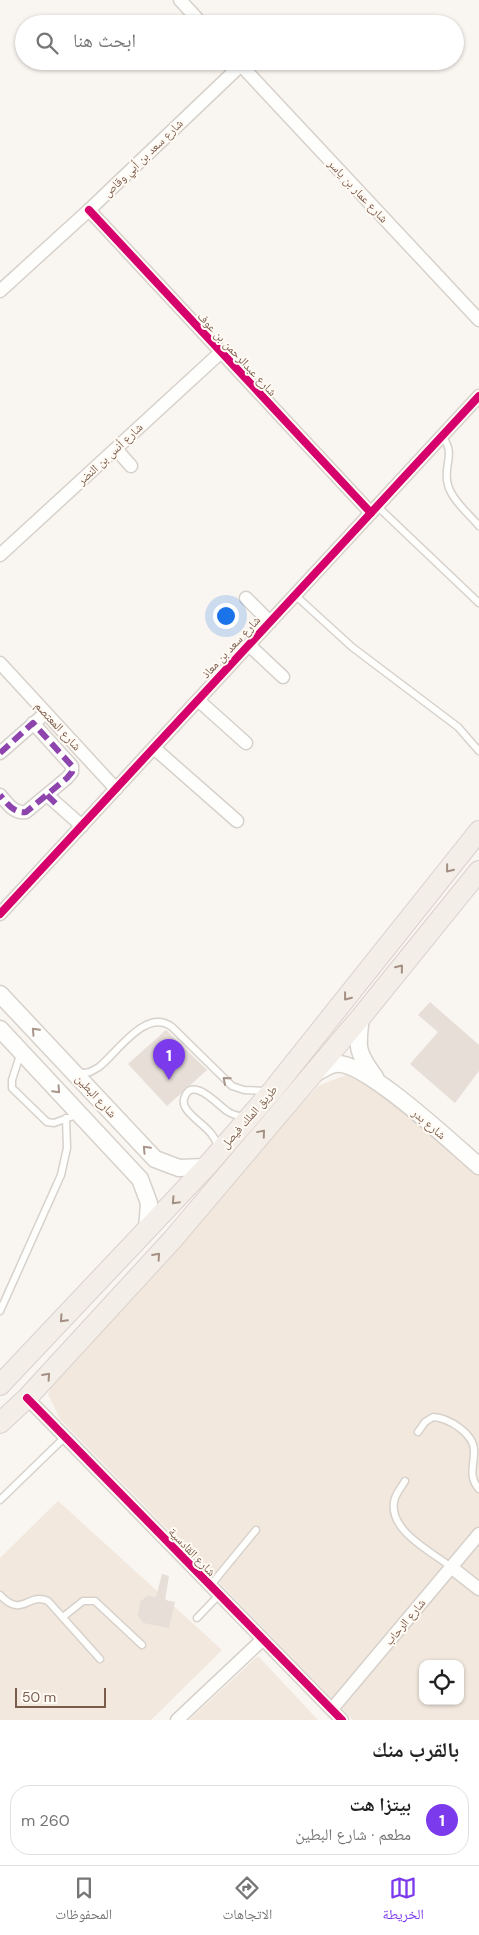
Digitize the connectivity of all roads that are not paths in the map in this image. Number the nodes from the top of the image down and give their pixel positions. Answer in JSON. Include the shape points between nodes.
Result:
{"nodes":[{"id":1,"x":180,"y":0,"type":"edge"},
{"id":2,"x":194,"y":15,"type":"edge"},
{"id":3,"x":232,"y":70,"type":"edge"},
{"id":4,"x":246,"y":70,"type":"edge"},
{"id":5,"x":89,"y":210,"type":"junction"},
{"id":6,"x":0,"y":291,"type":"edge"},
{"id":7,"x":479,"y":320,"type":"edge"},
{"id":8,"x":220,"y":353,"type":"junction"},
{"id":9,"x":479,"y":396,"type":"edge"},
{"id":10,"x":442,"y":436,"type":"junction"},
{"id":11,"x":116,"y":449,"type":"junction"},
{"id":12,"x":131,"y":466,"type":"dead end"},
{"id":13,"x":374,"y":509,"type":"junction"},
{"id":14,"x":479,"y":526,"type":"edge"},
{"id":15,"x":0,"y":555,"type":"edge"},
{"id":16,"x":295,"y":595,"type":"junction"},
{"id":17,"x":246,"y":598,"type":"dead end"},
{"id":18,"x":479,"y":602,"type":"edge"},
{"id":19,"x":270,"y":622,"type":"junction"},
{"id":20,"x":248,"y":645,"type":"junction"},
{"id":21,"x":0,"y":663,"type":"edge"},
{"id":22,"x":283,"y":677,"type":"dead end"},
{"id":23,"x":198,"y":700,"type":"junction"},
{"id":24,"x":46,"y":713,"type":"junction"},
{"id":25,"x":33,"y":723,"type":"junction"},
{"id":26,"x":246,"y":743,"type":"dead end"},
{"id":27,"x":154,"y":748,"type":"junction"},
{"id":28,"x":479,"y":751,"type":"edge"},
{"id":29,"x":0,"y":753,"type":"edge"},
{"id":30,"x":116,"y":789,"type":"junction"},
{"id":31,"x":0,"y":795,"type":"edge"},
{"id":32,"x":47,"y":796,"type":"junction"},
{"id":33,"x":237,"y":821,"type":"dead end"},
{"id":34,"x":82,"y":826,"type":"junction"},
{"id":35,"x":479,"y":831,"type":"edge"},
{"id":36,"x":479,"y":871,"type":"edge"},
{"id":37,"x":0,"y":914,"type":"edge"},
{"id":38,"x":0,"y":994,"type":"edge"},
{"id":39,"x":361,"y":1017,"type":"junction"},
{"id":40,"x":0,"y":1029,"type":"edge"},
{"id":41,"x":21,"y":1051,"type":"junction"},
{"id":42,"x":74,"y":1073,"type":"junction"},
{"id":43,"x":312,"y":1075,"type":"junction"},
{"id":44,"x":379,"y":1083,"type":"junction"},
{"id":45,"x":272,"y":1091,"type":"junction"},
{"id":46,"x":103,"y":1104,"type":"junction"},
{"id":47,"x":73,"y":1116,"type":"junction"},
{"id":48,"x":249,"y":1117,"type":"junction"},
{"id":49,"x":212,"y":1159,"type":"junction"},
{"id":50,"x":479,"y":1166,"type":"edge"},
{"id":51,"x":147,"y":1230,"type":"junction"},
{"id":52,"x":0,"y":1311,"type":"edge"},
{"id":53,"x":0,"y":1385,"type":"edge"},
{"id":54,"x":27,"y":1398,"type":"junction"},
{"id":55,"x":0,"y":1423,"type":"edge"},
{"id":56,"x":418,"y":1432,"type":"dead end"},
{"id":57,"x":65,"y":1437,"type":"junction"},
{"id":58,"x":405,"y":1481,"type":"dead end"},
{"id":59,"x":479,"y":1489,"type":"edge"},
{"id":60,"x":0,"y":1500,"type":"edge"},
{"id":61,"x":256,"y":1530,"type":"dead end"},
{"id":62,"x":479,"y":1534,"type":"edge"},
{"id":63,"x":451,"y":1567,"type":"junction"},
{"id":64,"x":210,"y":1586,"type":"junction"},
{"id":65,"x":479,"y":1589,"type":"edge"},
{"id":66,"x":0,"y":1595,"type":"edge"},
{"id":67,"x":219,"y":1595,"type":"junction"},
{"id":68,"x":63,"y":1617,"type":"junction"},
{"id":69,"x":197,"y":1618,"type":"dead end"},
{"id":70,"x":262,"y":1640,"type":"junction"},
{"id":71,"x":142,"y":1644,"type":"dead end"},
{"id":72,"x":100,"y":1659,"type":"dead end"},
{"id":73,"x":332,"y":1709,"type":"junction"},
{"id":74,"x":177,"y":1720,"type":"edge"},
{"id":75,"x":342,"y":1720,"type":"edge"}],
"edges":[{"from":1,"to":2,"type":"street"},
{"from":3,"to":5,"type":"street","name":"شارع سعد بن أبي وقاص"},
{"from":4,"to":7,"type":"street","name":"شارع عمار بن ياسر"},
{"from":5,"to":6,"type":"street","name":"شارع سعد بن أبي وقاص"},
{"from":5,"to":8,"type":"street","name":"شارع عبدالرحمن بن عوف"},
{"from":8,"to":11,"type":"street","name":"شارع أنس بن النضر"},
{"from":8,"to":13,"type":"street","name":"شارع عبدالرحمن بن عوف"},
{"from":9,"to":10,"type":"street","name":"شارع سعد بن معاذ"},
{"from":10,"to":13,"type":"street","name":"شارع سعد بن معاذ"},
{"from":10,"to":14,"type":"lane","via":[[450,454],[448,484]]},
{"from":11,"to":12,"type":"street"},
{"from":11,"to":15,"type":"street","name":"شارع أنس بن النضر"},
{"from":13,"to":16,"type":"street","name":"شارع سعد بن معاذ"},
{"from":13,"to":18,"type":"lane"},
{"from":16,"to":19,"type":"street","name":"شارع سعد بن معاذ"},
{"from":16,"to":28,"type":"lane","via":[[352,647],[458,727]]},
{"from":17,"to":19,"type":"street"},
{"from":19,"to":20,"type":"street","name":"شارع سعد بن معاذ"},
{"from":20,"to":22,"type":"street"},
{"from":20,"to":23,"type":"street","name":"شارع سعد بن معاذ"},
{"from":21,"to":24,"type":"street","name":"شارع المعتصم"},
{"from":23,"to":26,"type":"street"},
{"from":23,"to":27,"type":"street","name":"شارع سعد بن معاذ"},
{"from":24,"to":25,"type":"street"},
{"from":24,"to":30,"type":"street","name":"شارع المعتصم"},
{"from":25,"to":29,"type":"street"},
{"from":25,"to":32,"type":"street","via":[[72,766],[72,772]]},
{"from":27,"to":30,"type":"street","name":"شارع سعد بن معاذ"},
{"from":27,"to":33,"type":"street"},
{"from":30,"to":34,"type":"street","name":"شارع سعد بن معاذ"},
{"from":31,"to":32,"type":"street","via":[[20,813]]},
{"from":32,"to":34,"type":"street"},
{"from":34,"to":37,"type":"street","name":"شارع سعد بن معاذ"},
{"from":35,"to":45,"type":"main road","name":"طريق الملك فيصل","one_way":true},
{"from":39,"to":36,"type":"main road","name":"طريق الملك فيصل","one_way":true},
{"from":42,"to":38,"type":"street","name":"شارع البطين","one_way":true},
{"from":39,"to":43,"type":"main road","name":"طريق الملك فيصل"},
{"from":39,"to":44,"type":"street","name":"شارع بدر","via":[[357,1045],[363,1061]]},
{"from":40,"to":41,"type":"street","name":"شارع البطين"},
{"from":41,"to":47,"type":"street","name":"شارع البطين","one_way":true},
{"from":41,"to":47,"type":"lane","via":[[11,1082],[14,1090],[44,1121],[54,1123]]},
{"from":45,"to":42,"type":"lane","one_way":true,"via":[[232,1086],[172,1027],[159,1021],[145,1024],[95,1070],[85,1074]]},
{"from":42,"to":46,"type":"street","name":"شارع البطين"},
{"from":43,"to":44,"type":"street","name":"شارع بدر","via":[[335,1064],[356,1069]]},
{"from":54,"to":43,"type":"main road","name":"طريق الملك فيصل","one_way":true,"via":[[173,1239]]},
{"from":44,"to":50,"type":"street","name":"شارع بدر"},
{"from":45,"to":48,"type":"main road","name":"طريق الملك فيصل"},
{"from":46,"to":47,"type":"street","via":[[95,1112]]},
{"from":49,"to":46,"type":"street","name":"شارع البطين","one_way":true,"via":[[179,1168],[163,1163],[149,1153]]},
{"from":47,"to":51,"type":"street","name":"شارع البطين","via":[[134,1173],[144,1187],[150,1211]]},
{"from":47,"to":52,"type":"lane","via":[[61,1175]]},
{"from":48,"to":49,"type":"main road","name":"طريق الملك فيصل"},
{"from":48,"to":49,"type":"lane","via":[[228,1112],[202,1091],[188,1093],[185,1107],[213,1136]]},
{"from":49,"to":51,"type":"main road","name":"طريق الملك فيصل","one_way":true},
{"from":51,"to":53,"type":"main road","name":"طريق الملك فيصل","one_way":true},
{"from":54,"to":55,"type":"main road","name":"طريق الملك فيصل"},
{"from":54,"to":57,"type":"street","name":"شارع القادسية"},
{"from":56,"to":59,"type":"lane","via":[[424,1422],[433,1417],[458,1428],[473,1444],[472,1475]]},
{"from":57,"to":60,"type":"lane"},
{"from":57,"to":64,"type":"street","name":"شارع القادسية"},
{"from":58,"to":63,"type":"lane","via":[[394,1502],[397,1520],[406,1532]]},
{"from":61,"to":64,"type":"lane"},
{"from":62,"to":63,"type":"street","name":"شارع الرحاب"},
{"from":63,"to":65,"type":"street"},
{"from":63,"to":73,"type":"street","name":"شارع الرحاب"},
{"from":64,"to":67,"type":"street","name":"شارع القادسية"},
{"from":66,"to":68,"type":"lane","via":[[15,1606],[36,1599],[44,1600]]},
{"from":67,"to":69,"type":"lane"},
{"from":67,"to":70,"type":"street","name":"شارع القادسية"},
{"from":68,"to":71,"type":"lane","via":[[83,1601],[95,1601]]},
{"from":68,"to":72,"type":"lane"},
{"from":70,"to":73,"type":"street","name":"شارع القادسية"},
{"from":70,"to":74,"type":"street"},
{"from":73,"to":75,"type":"street","name":"شارع القادسية"}]}
